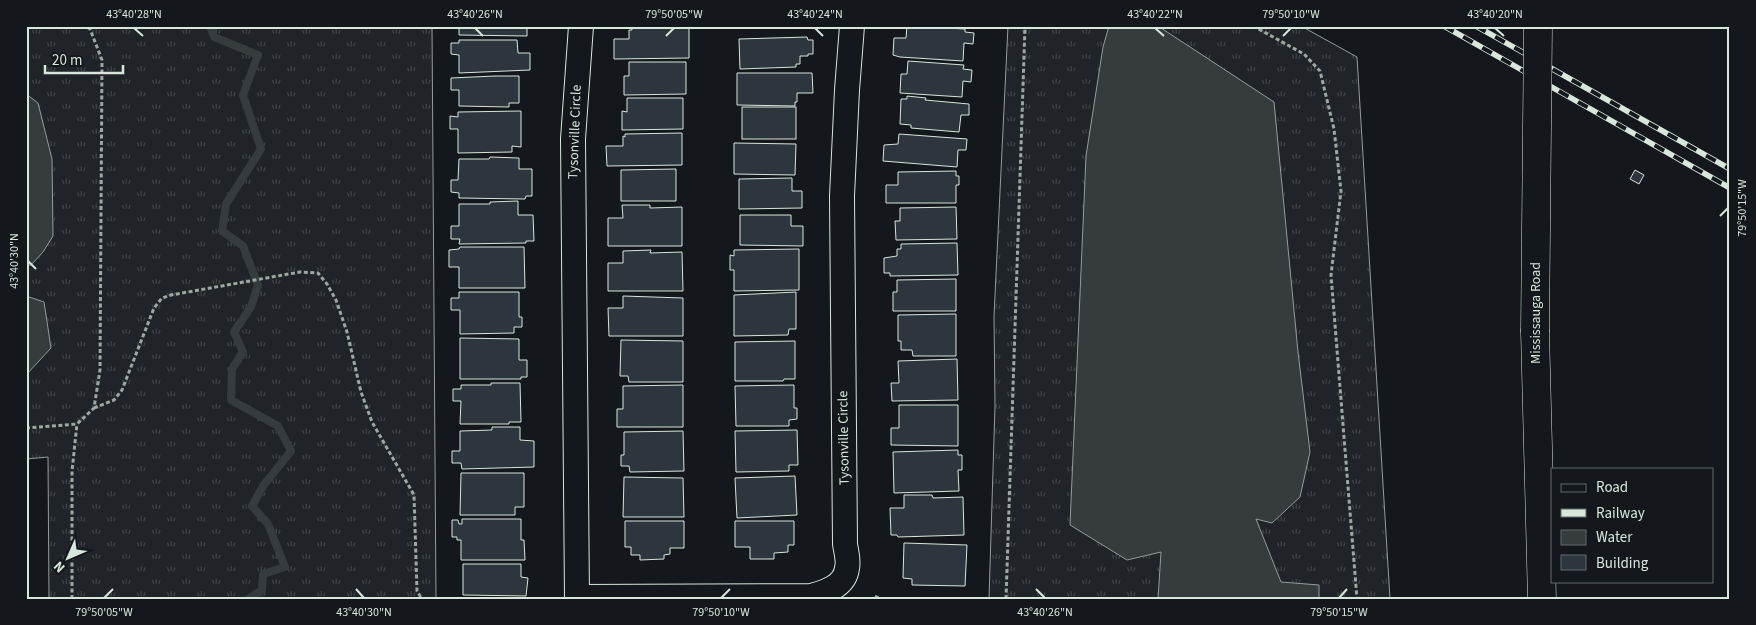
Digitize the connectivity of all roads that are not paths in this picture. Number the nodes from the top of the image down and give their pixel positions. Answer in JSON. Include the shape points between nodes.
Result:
{"nodes":[{"id":1,"x":581,"y":26,"type":"edge"},
{"id":2,"x":852,"y":26,"type":"edge"},
{"id":3,"x":1538,"y":26,"type":"edge"},
{"id":4,"x":577,"y":598,"type":"edge"},
{"id":5,"x":1542,"y":599,"type":"edge"}],
"edges":[{"from":1,"to":4,"type":"street","name":"Tysonville Circle","via":[[573,139]]},
{"from":2,"to":4,"type":"street","name":"Tysonville Circle","via":[[842,196],[845,544],[848,568],[841,581],[829,592],[811,596]]},
{"from":3,"to":5,"type":"main road","name":"Mississauga Road","bridge":true,"via":[[1535,332]]}]}
